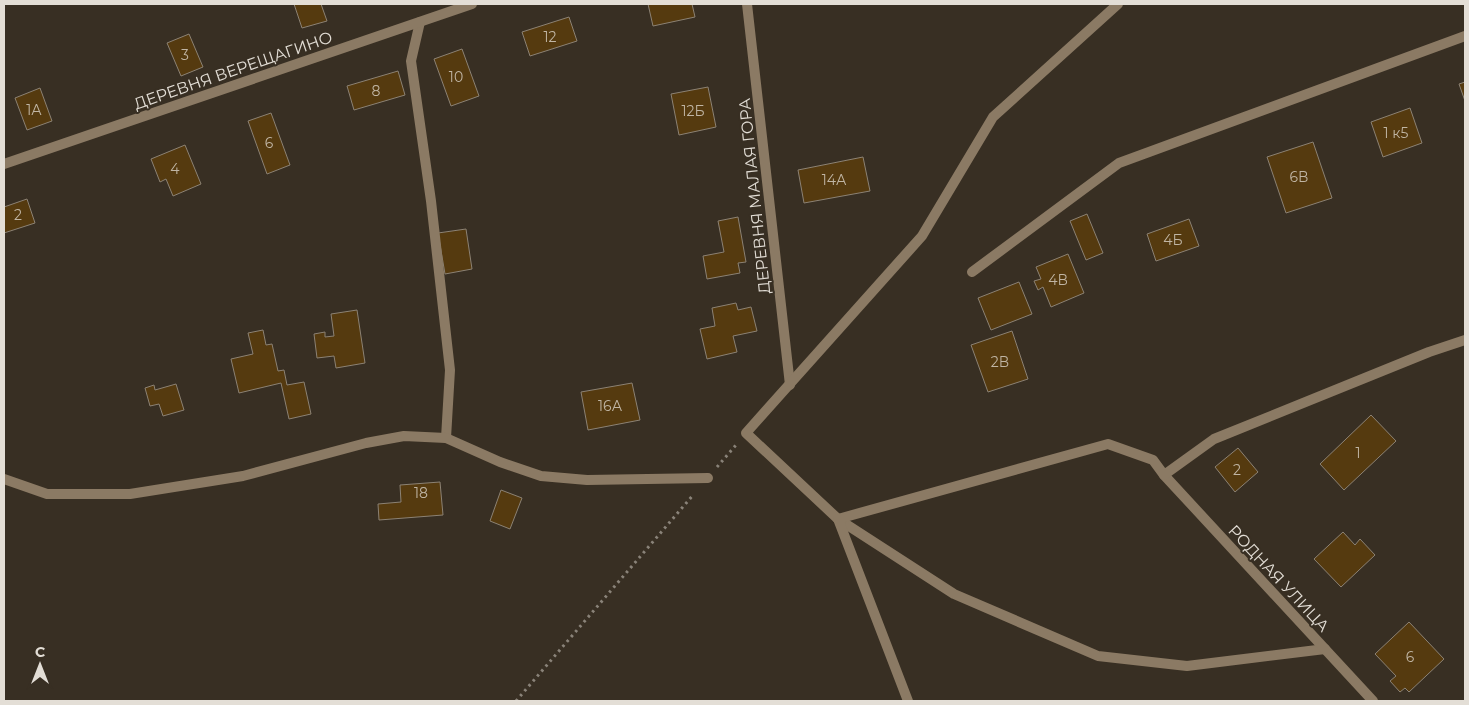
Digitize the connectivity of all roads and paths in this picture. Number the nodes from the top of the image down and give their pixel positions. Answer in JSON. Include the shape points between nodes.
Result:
{"nodes":[{"id":1,"x":472,"y":4,"type":"edge"},
{"id":2,"x":747,"y":4,"type":"edge"},
{"id":3,"x":1118,"y":4,"type":"edge"},
{"id":4,"x":420,"y":22,"type":"junction"},
{"id":5,"x":1465,"y":36,"type":"edge"},
{"id":6,"x":4,"y":164,"type":"edge"},
{"id":7,"x":972,"y":272,"type":"dead end"},
{"id":8,"x":1465,"y":340,"type":"edge"},
{"id":9,"x":790,"y":385,"type":"junction"},
{"id":10,"x":746,"y":433,"type":"junction"},
{"id":11,"x":446,"y":438,"type":"junction"},
{"id":12,"x":1164,"y":475,"type":"junction"},
{"id":13,"x":708,"y":478,"type":"junction"},
{"id":14,"x":4,"y":479,"type":"edge"},
{"id":15,"x":838,"y":519,"type":"junction"},
{"id":16,"x":1325,"y":649,"type":"junction"},
{"id":17,"x":516,"y":701,"type":"edge"},
{"id":18,"x":908,"y":701,"type":"edge"},
{"id":19,"x":1373,"y":701,"type":"edge"}],
"edges":[{"from":1,"to":4,"type":"street","name":"ДЕРЕВНЯ ВЕРЕЩАГИНО"},
{"from":2,"to":9,"type":"street","name":"ДЕРЕВНЯ МАЛАЯ ГОРА"},
{"from":3,"to":9,"type":"street","via":[[993,118],[922,236]]},
{"from":4,"to":6,"type":"street","name":"ДЕРЕВНЯ ВЕРЕЩАГИНО"},
{"from":4,"to":11,"type":"street","via":[[410,61],[431,201],[450,370]]},
{"from":5,"to":7,"type":"street","via":[[1119,163]]},
{"from":8,"to":12,"type":"street","via":[[1214,439]]},
{"from":9,"to":10,"type":"street"},
{"from":10,"to":13,"type":"path"},
{"from":10,"to":15,"type":"street"},
{"from":11,"to":13,"type":"street","via":[[541,476],[587,480]]},
{"from":11,"to":14,"type":"street","via":[[404,436],[243,476],[130,494],[47,494]]},
{"from":12,"to":15,"type":"street","name":"РОДНАЯ УЛИЦА","via":[[1153,460],[1108,444]]},
{"from":12,"to":16,"type":"street","name":"РОДНАЯ УЛИЦА"},
{"from":13,"to":17,"type":"path"},
{"from":15,"to":16,"type":"street","via":[[954,594],[1098,656],[1187,666]]},
{"from":15,"to":18,"type":"street"},
{"from":16,"to":19,"type":"street","name":"РОДНАЯ УЛИЦА"}]}
